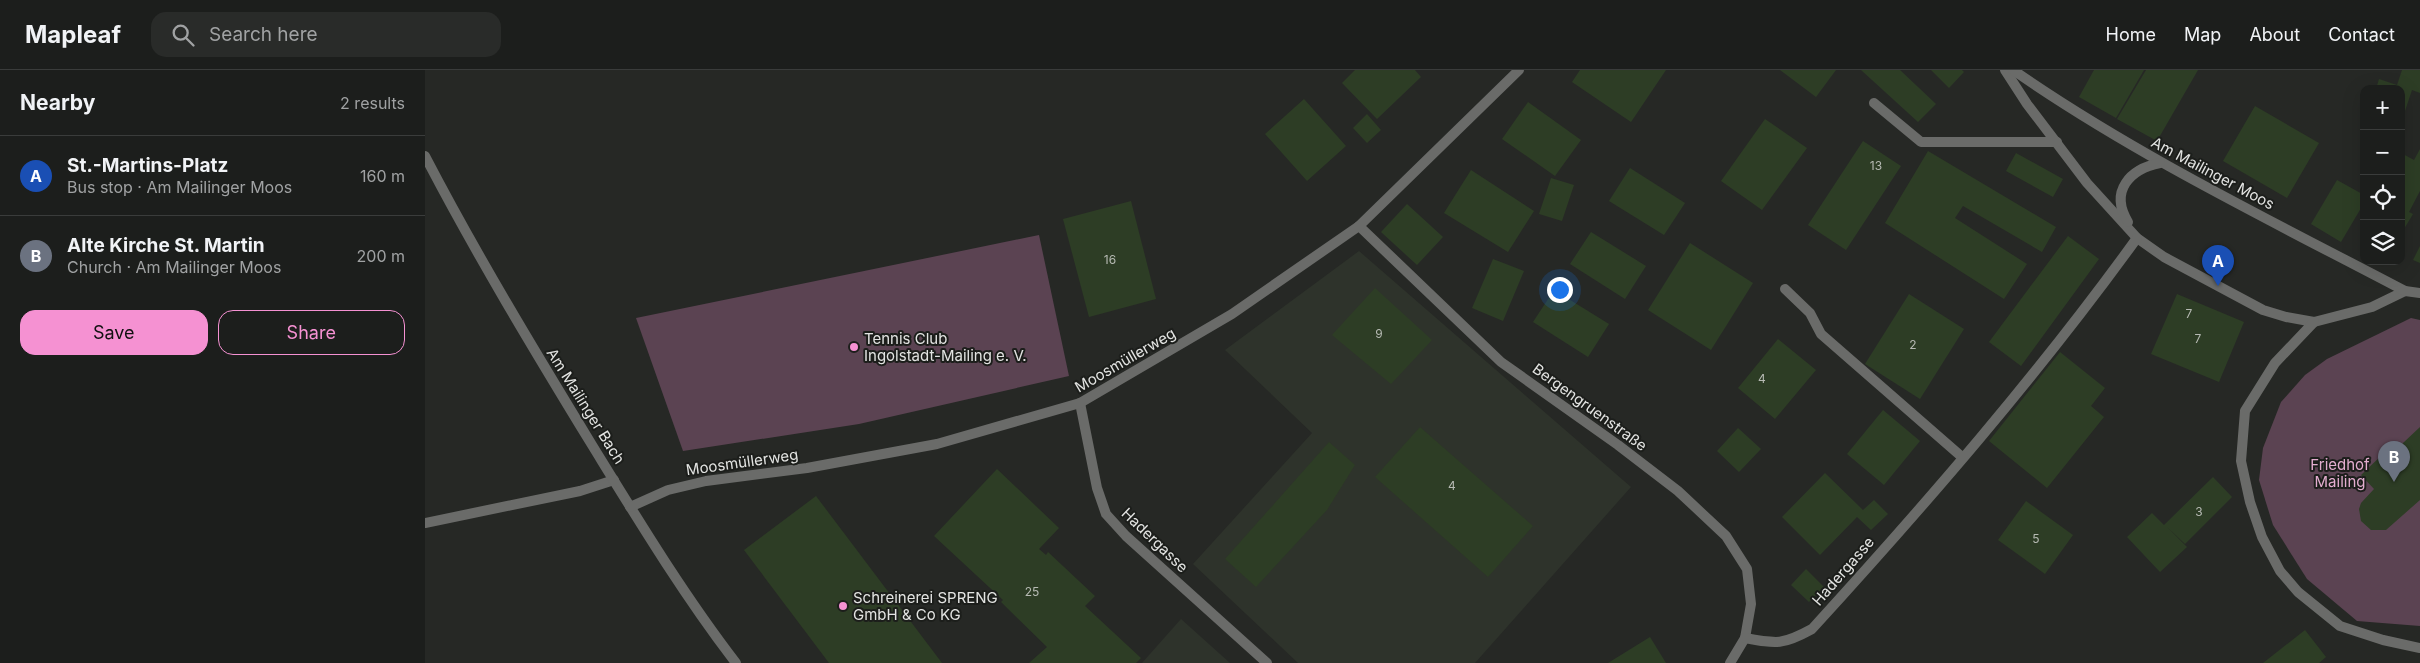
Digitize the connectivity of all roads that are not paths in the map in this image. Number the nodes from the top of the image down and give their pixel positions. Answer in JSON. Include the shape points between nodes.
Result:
{"nodes":[{"id":1,"x":1519,"y":70,"type":"edge"},
{"id":2,"x":2005,"y":70,"type":"edge"},
{"id":3,"x":2013,"y":70,"type":"edge"},
{"id":4,"x":1874,"y":103,"type":"dead end"},
{"id":5,"x":2057,"y":142,"type":"junction"},
{"id":6,"x":425,"y":156,"type":"edge"},
{"id":7,"x":2160,"y":163,"type":"junction"},
{"id":8,"x":1359,"y":226,"type":"junction"},
{"id":9,"x":2137,"y":238,"type":"junction"},
{"id":10,"x":1785,"y":288,"type":"dead end"},
{"id":11,"x":2405,"y":291,"type":"junction"},
{"id":12,"x":2420,"y":293,"type":"edge"},
{"id":13,"x":2314,"y":322,"type":"junction"},
{"id":14,"x":1080,"y":404,"type":"junction"},
{"id":15,"x":1962,"y":457,"type":"junction"},
{"id":16,"x":614,"y":480,"type":"junction"},
{"id":17,"x":631,"y":507,"type":"junction"},
{"id":18,"x":425,"y":523,"type":"edge"},
{"id":19,"x":1745,"y":638,"type":"junction"},
{"id":20,"x":2420,"y":648,"type":"edge"},
{"id":21,"x":736,"y":663,"type":"edge"},
{"id":22,"x":1267,"y":663,"type":"edge"},
{"id":23,"x":1730,"y":663,"type":"edge"}],
"edges":[{"from":1,"to":8,"type":"street","name":"Moosmüllerweg"},
{"from":2,"to":5,"type":"street"},
{"from":3,"to":7,"type":"street","name":"Am Mailinger Moos"},
{"from":4,"to":5,"type":"street","via":[[1921,142]]},
{"from":5,"to":9,"type":"street","via":[[2087,183]]},
{"from":6,"to":16,"type":"street","name":"Am Mailinger Bach","via":[[527,338]]},
{"from":7,"to":9,"type":"street","via":[[2144,166],[2131,176],[2123,189],[2120,202]]},
{"from":7,"to":11,"type":"street","name":"Am Mailinger Moos"},
{"from":8,"to":14,"type":"street","name":"Moosmüllerweg","via":[[1232,314]]},
{"from":8,"to":19,"type":"street","name":"Bergengruenstraße","via":[[1501,362],[1679,491],[1726,536],[1747,569],[1751,604]]},
{"from":9,"to":13,"type":"street","via":[[2164,257],[2263,310]]},
{"from":9,"to":15,"type":"street","name":"Hadergasse","via":[[2082,315]]},
{"from":10,"to":15,"type":"street","via":[[1810,313],[1821,334]]},
{"from":11,"to":12,"type":"street","name":"Am Mailinger Moos"},
{"from":11,"to":13,"type":"street","via":[[2371,308]]},
{"from":13,"to":20,"type":"street","via":[[2275,363],[2245,412],[2241,461],[2250,502],[2280,571],[2298,592],[2340,626]]},
{"from":14,"to":17,"type":"street","name":"Moosmüllerweg","via":[[937,444],[807,468],[706,481],[668,490]]},
{"from":14,"to":22,"type":"street","name":"Hadergasse","via":[[1097,488],[1106,514],[1126,536]]},
{"from":15,"to":19,"type":"street","name":"Hadergasse","via":[[1812,629],[1789,642]]},
{"from":16,"to":17,"type":"street","name":"Am Mailinger Bach"},
{"from":16,"to":18,"type":"street","via":[[580,491]]},
{"from":17,"to":21,"type":"street","name":"Am Mailinger Bach","via":[[712,632]]},
{"from":19,"to":23,"type":"street"}]}
